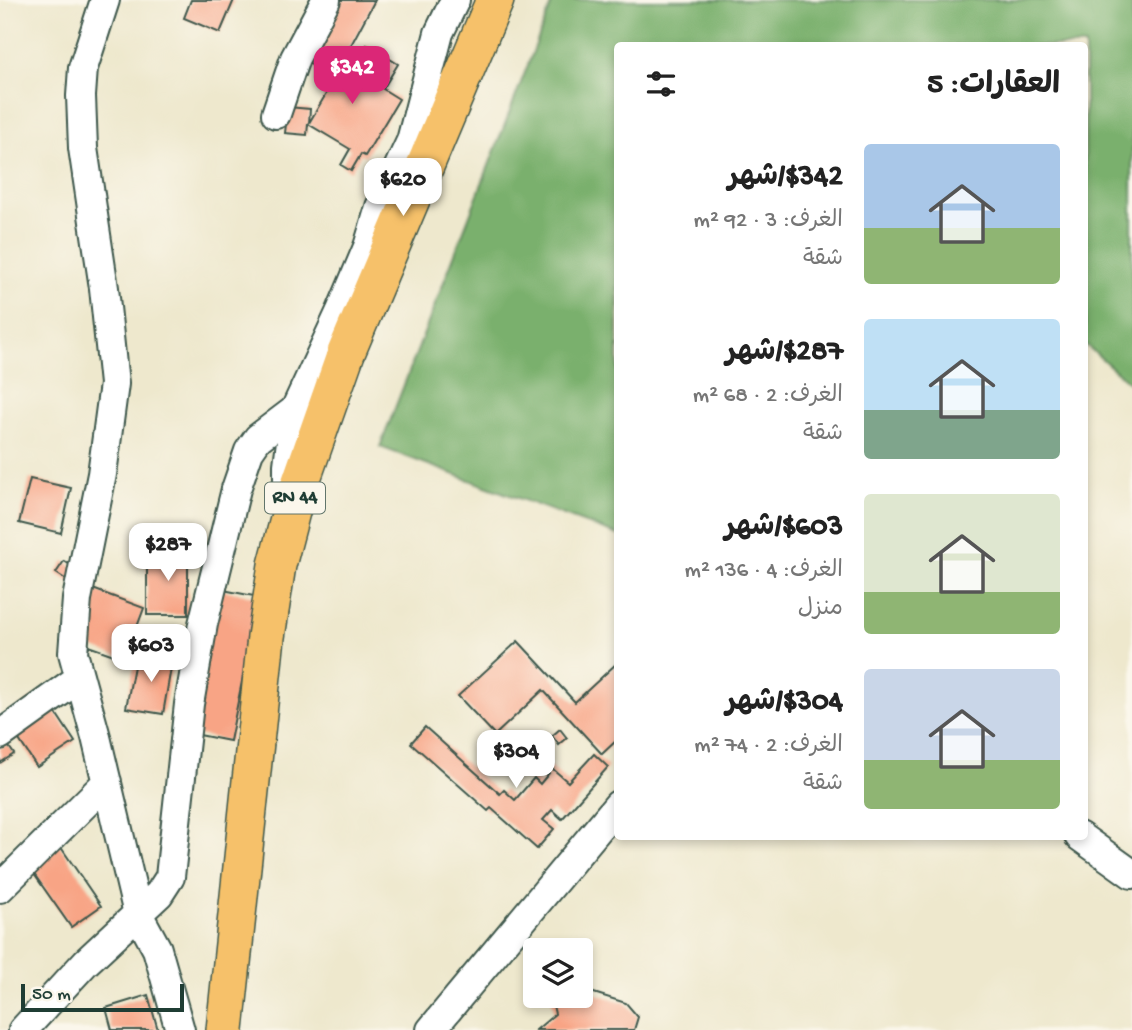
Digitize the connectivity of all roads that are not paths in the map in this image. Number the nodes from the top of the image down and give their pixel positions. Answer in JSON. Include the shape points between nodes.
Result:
{"nodes":[{"id":1,"x":105,"y":0,"type":"edge"},
{"id":2,"x":326,"y":0,"type":"edge"},
{"id":3,"x":454,"y":0,"type":"edge"},
{"id":4,"x":495,"y":0,"type":"edge"},
{"id":5,"x":276,"y":114,"type":"dead end"},
{"id":6,"x":295,"y":410,"type":"junction"},
{"id":7,"x":283,"y":541,"type":"junction"},
{"id":8,"x":79,"y":679,"type":"junction"},
{"id":9,"x":0,"y":735,"type":"edge"},
{"id":10,"x":107,"y":782,"type":"junction"},
{"id":11,"x":614,"y":810,"type":"edge"},
{"id":12,"x":1085,"y":840,"type":"edge"},
{"id":13,"x":1132,"y":874,"type":"edge"},
{"id":14,"x":0,"y":888,"type":"edge"},
{"id":15,"x":138,"y":914,"type":"junction"},
{"id":16,"x":23,"y":1030,"type":"edge"},
{"id":17,"x":180,"y":1030,"type":"edge"},
{"id":18,"x":225,"y":1030,"type":"edge"},
{"id":19,"x":431,"y":1030,"type":"edge"}],
"edges":[{"from":1,"to":8,"type":"street","via":[[83,68],[81,96],[83,148],[114,384],[74,620],[72,653]]},
{"from":2,"to":5,"type":"street","via":[[295,58]]},
{"from":3,"to":6,"type":"street","via":[[439,33],[411,141]]},
{"from":4,"to":7,"type":"main road","number":"RN 44","via":[[346,353]]},
{"from":6,"to":7,"type":"street"},
{"from":6,"to":15,"type":"street","via":[[258,438],[236,489],[189,704],[170,877]]},
{"from":7,"to":18,"type":"main road","number":"RN 44","via":[[266,638]]},
{"from":8,"to":9,"type":"street"},
{"from":8,"to":10,"type":"street"},
{"from":10,"to":14,"type":"street"},
{"from":10,"to":15,"type":"street"},
{"from":11,"to":19,"type":"street"},
{"from":12,"to":13,"type":"street"},
{"from":15,"to":16,"type":"street"},
{"from":15,"to":17,"type":"street","via":[[157,949]]}]}
